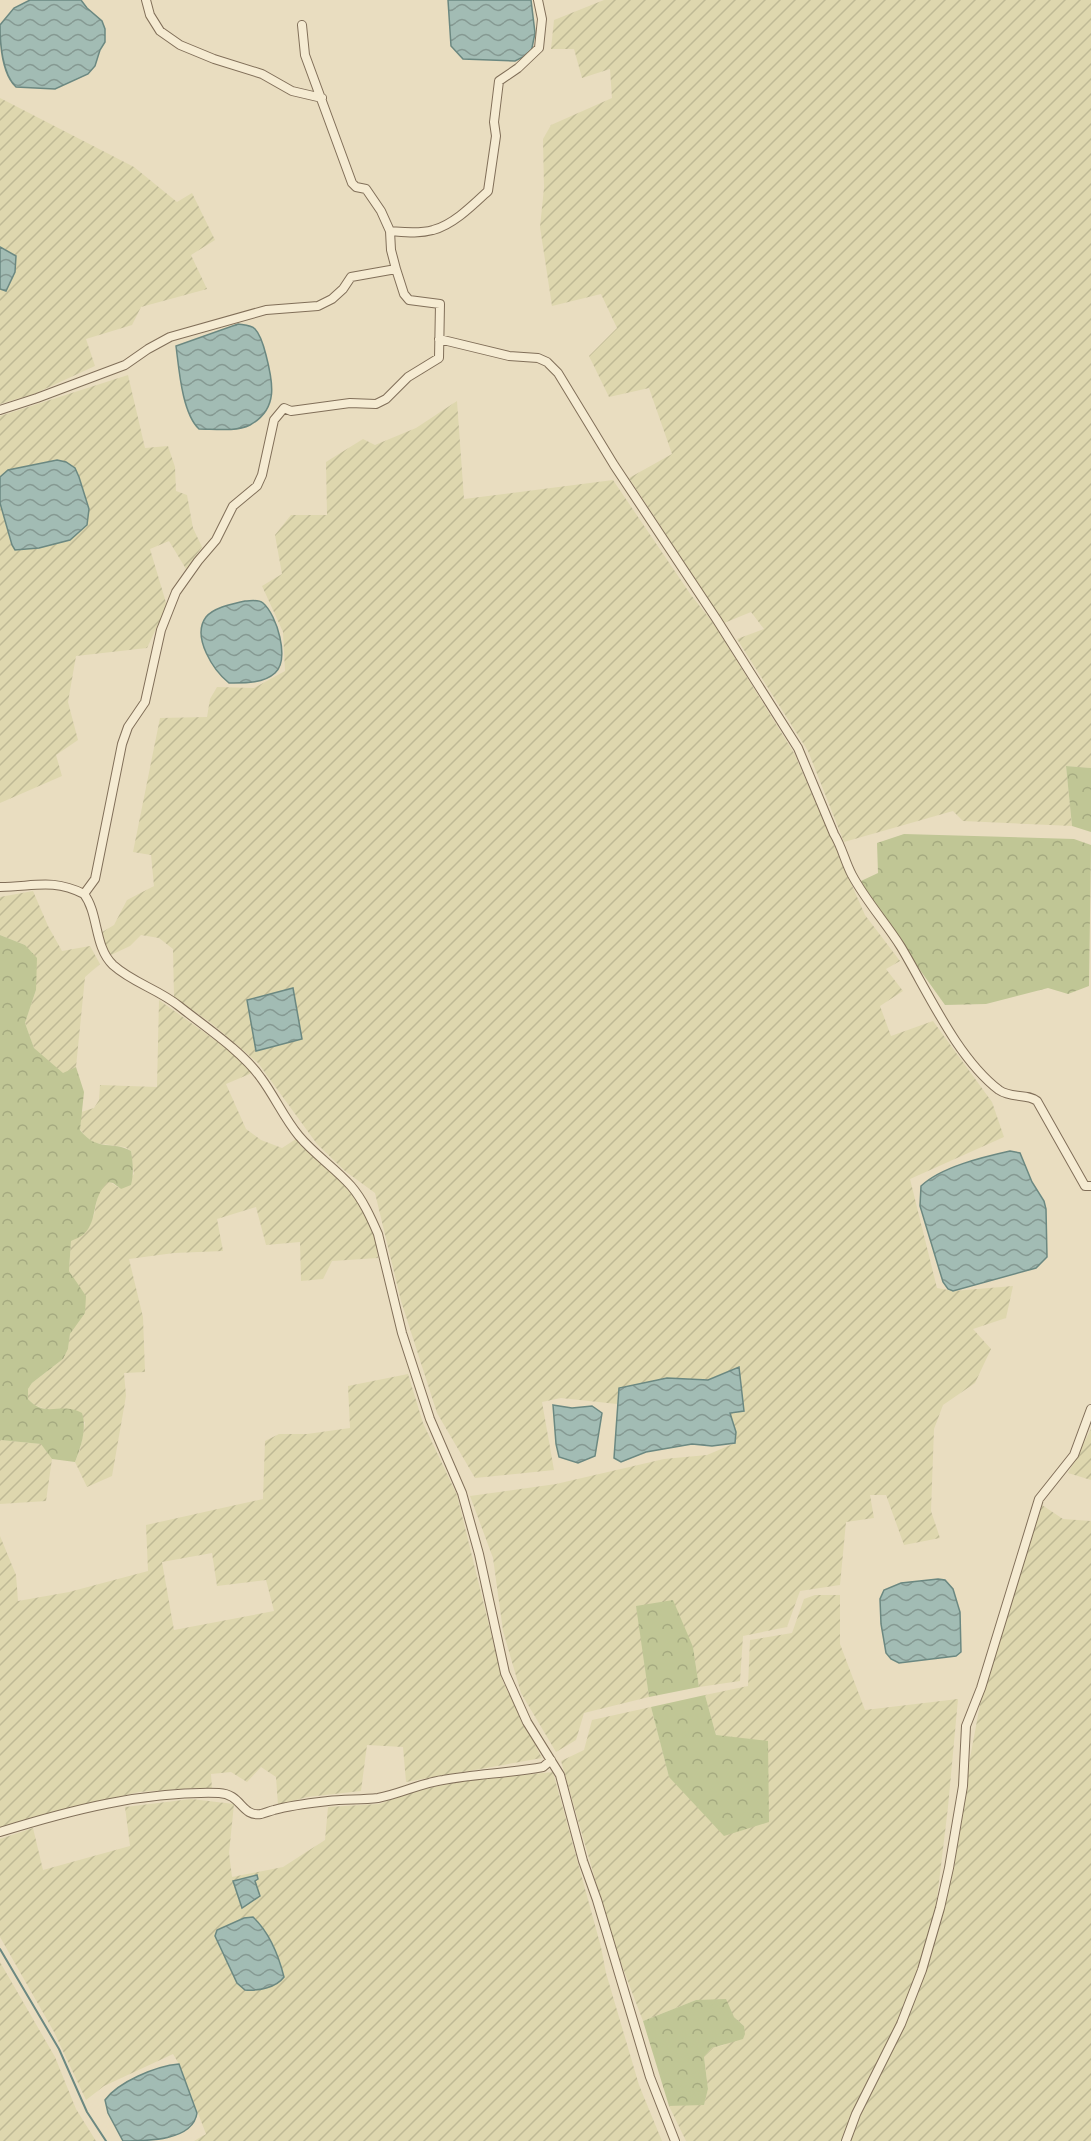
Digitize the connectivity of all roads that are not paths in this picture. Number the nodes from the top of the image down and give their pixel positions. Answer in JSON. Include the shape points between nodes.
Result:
{"nodes":[{"id":1,"x":146,"y":0,"type":"edge"},
{"id":2,"x":538,"y":0,"type":"edge"},
{"id":3,"x":302,"y":25,"type":"dead end"},
{"id":4,"x":321,"y":98,"type":"junction"},
{"id":5,"x":390,"y":231,"type":"junction"},
{"id":6,"x":396,"y":269,"type":"junction"},
{"id":7,"x":439,"y":339,"type":"junction"},
{"id":8,"x":0,"y":410,"type":"edge"},
{"id":9,"x":0,"y":887,"type":"edge"},
{"id":10,"x":84,"y":894,"type":"junction"},
{"id":11,"x":1091,"y":1186,"type":"edge"},
{"id":12,"x":1091,"y":1409,"type":"edge"},
{"id":13,"x":550,"y":1760,"type":"junction"},
{"id":14,"x":0,"y":1832,"type":"edge"},
{"id":15,"x":675,"y":2141,"type":"edge"},
{"id":16,"x":846,"y":2141,"type":"edge"}],
"edges":[{"from":1,"to":4,"type":"street","via":[[160,31],[180,45],[262,74],[292,91]]},
{"from":2,"to":5,"type":"street","via":[[542,19],[539,48],[499,81],[488,191],[434,230]]},
{"from":3,"to":4,"type":"street","via":[[305,55]]},
{"from":4,"to":5,"type":"street","via":[[352,183],[366,189]]},
{"from":5,"to":6,"type":"street"},
{"from":6,"to":7,"type":"street","via":[[409,300],[440,304]]},
{"from":6,"to":8,"type":"street","via":[[351,277],[332,299],[318,306],[266,310],[170,337],[125,365]]},
{"from":7,"to":10,"type":"street","via":[[439,358],[376,404],[350,403],[291,411],[284,408],[274,420],[257,486],[233,506],[216,540],[176,592],[161,630],[145,702],[122,744],[95,879]]},
{"from":7,"to":11,"type":"street","via":[[509,356],[538,358],[558,373],[798,748],[850,872],[958,1045],[981,1074],[1001,1091],[1037,1101],[1085,1186]]},
{"from":9,"to":10,"type":"street","via":[[58,884]]},
{"from":10,"to":13,"type":"street","via":[[111,963],[176,1003],[246,1061],[300,1137],[352,1187],[372,1219],[430,1419],[462,1493],[505,1673]]},
{"from":12,"to":16,"type":"street","via":[[1074,1455],[1040,1499],[966,1725],[963,1786],[949,1868],[925,1960],[901,2024]]},
{"from":13,"to":14,"type":"street","via":[[543,1767],[423,1783],[376,1798],[328,1801],[259,1814],[246,1811],[233,1796],[221,1793],[176,1795],[90,1807]]},
{"from":13,"to":15,"type":"street","via":[[560,1775],[650,2077]]}]}
